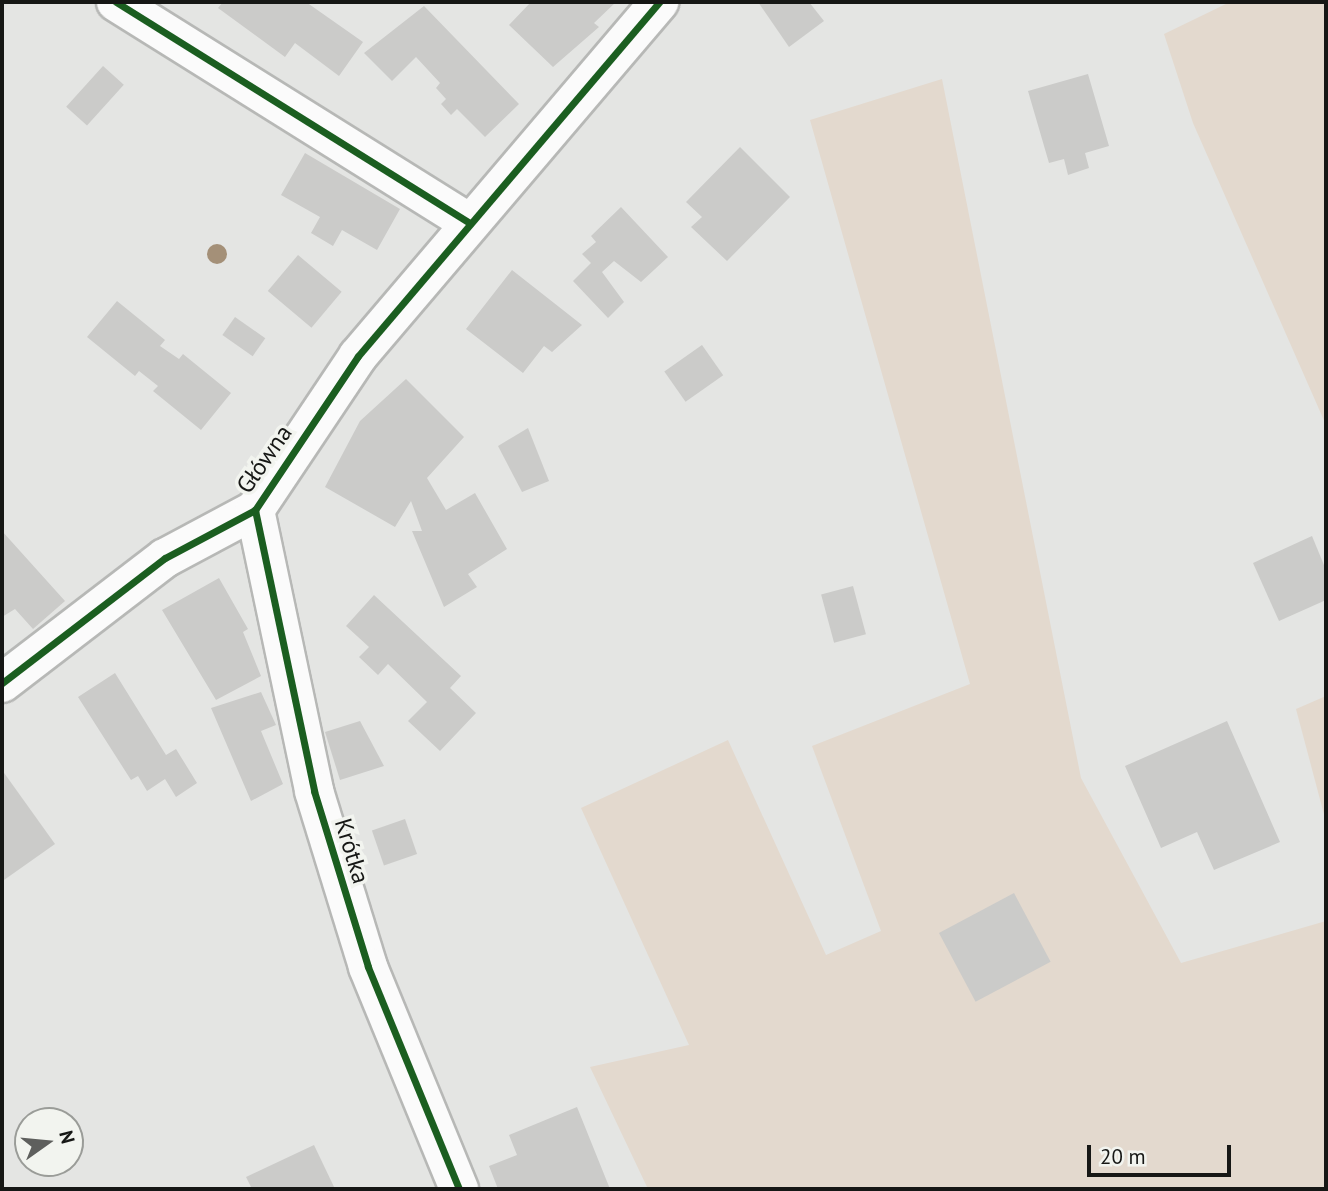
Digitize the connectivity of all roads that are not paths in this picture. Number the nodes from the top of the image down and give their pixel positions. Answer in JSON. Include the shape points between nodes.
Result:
{"nodes":[{"id":1,"x":116,"y":2,"type":"edge"},
{"id":2,"x":659,"y":2,"type":"edge"},
{"id":3,"x":469,"y":222,"type":"junction"},
{"id":4,"x":255,"y":510,"type":"junction"},
{"id":5,"x":2,"y":683,"type":"edge"},
{"id":6,"x":459,"y":1189,"type":"edge"}],
"edges":[{"from":1,"to":3,"type":"street"},
{"from":2,"to":3,"type":"street","name":"Główna"},
{"from":3,"to":4,"type":"street","name":"Główna","via":[[358,356]]},
{"from":4,"to":5,"type":"street","name":"Główna","via":[[165,558]]},
{"from":4,"to":6,"type":"street","name":"Krótka","via":[[314,791],[368,967]]}]}
